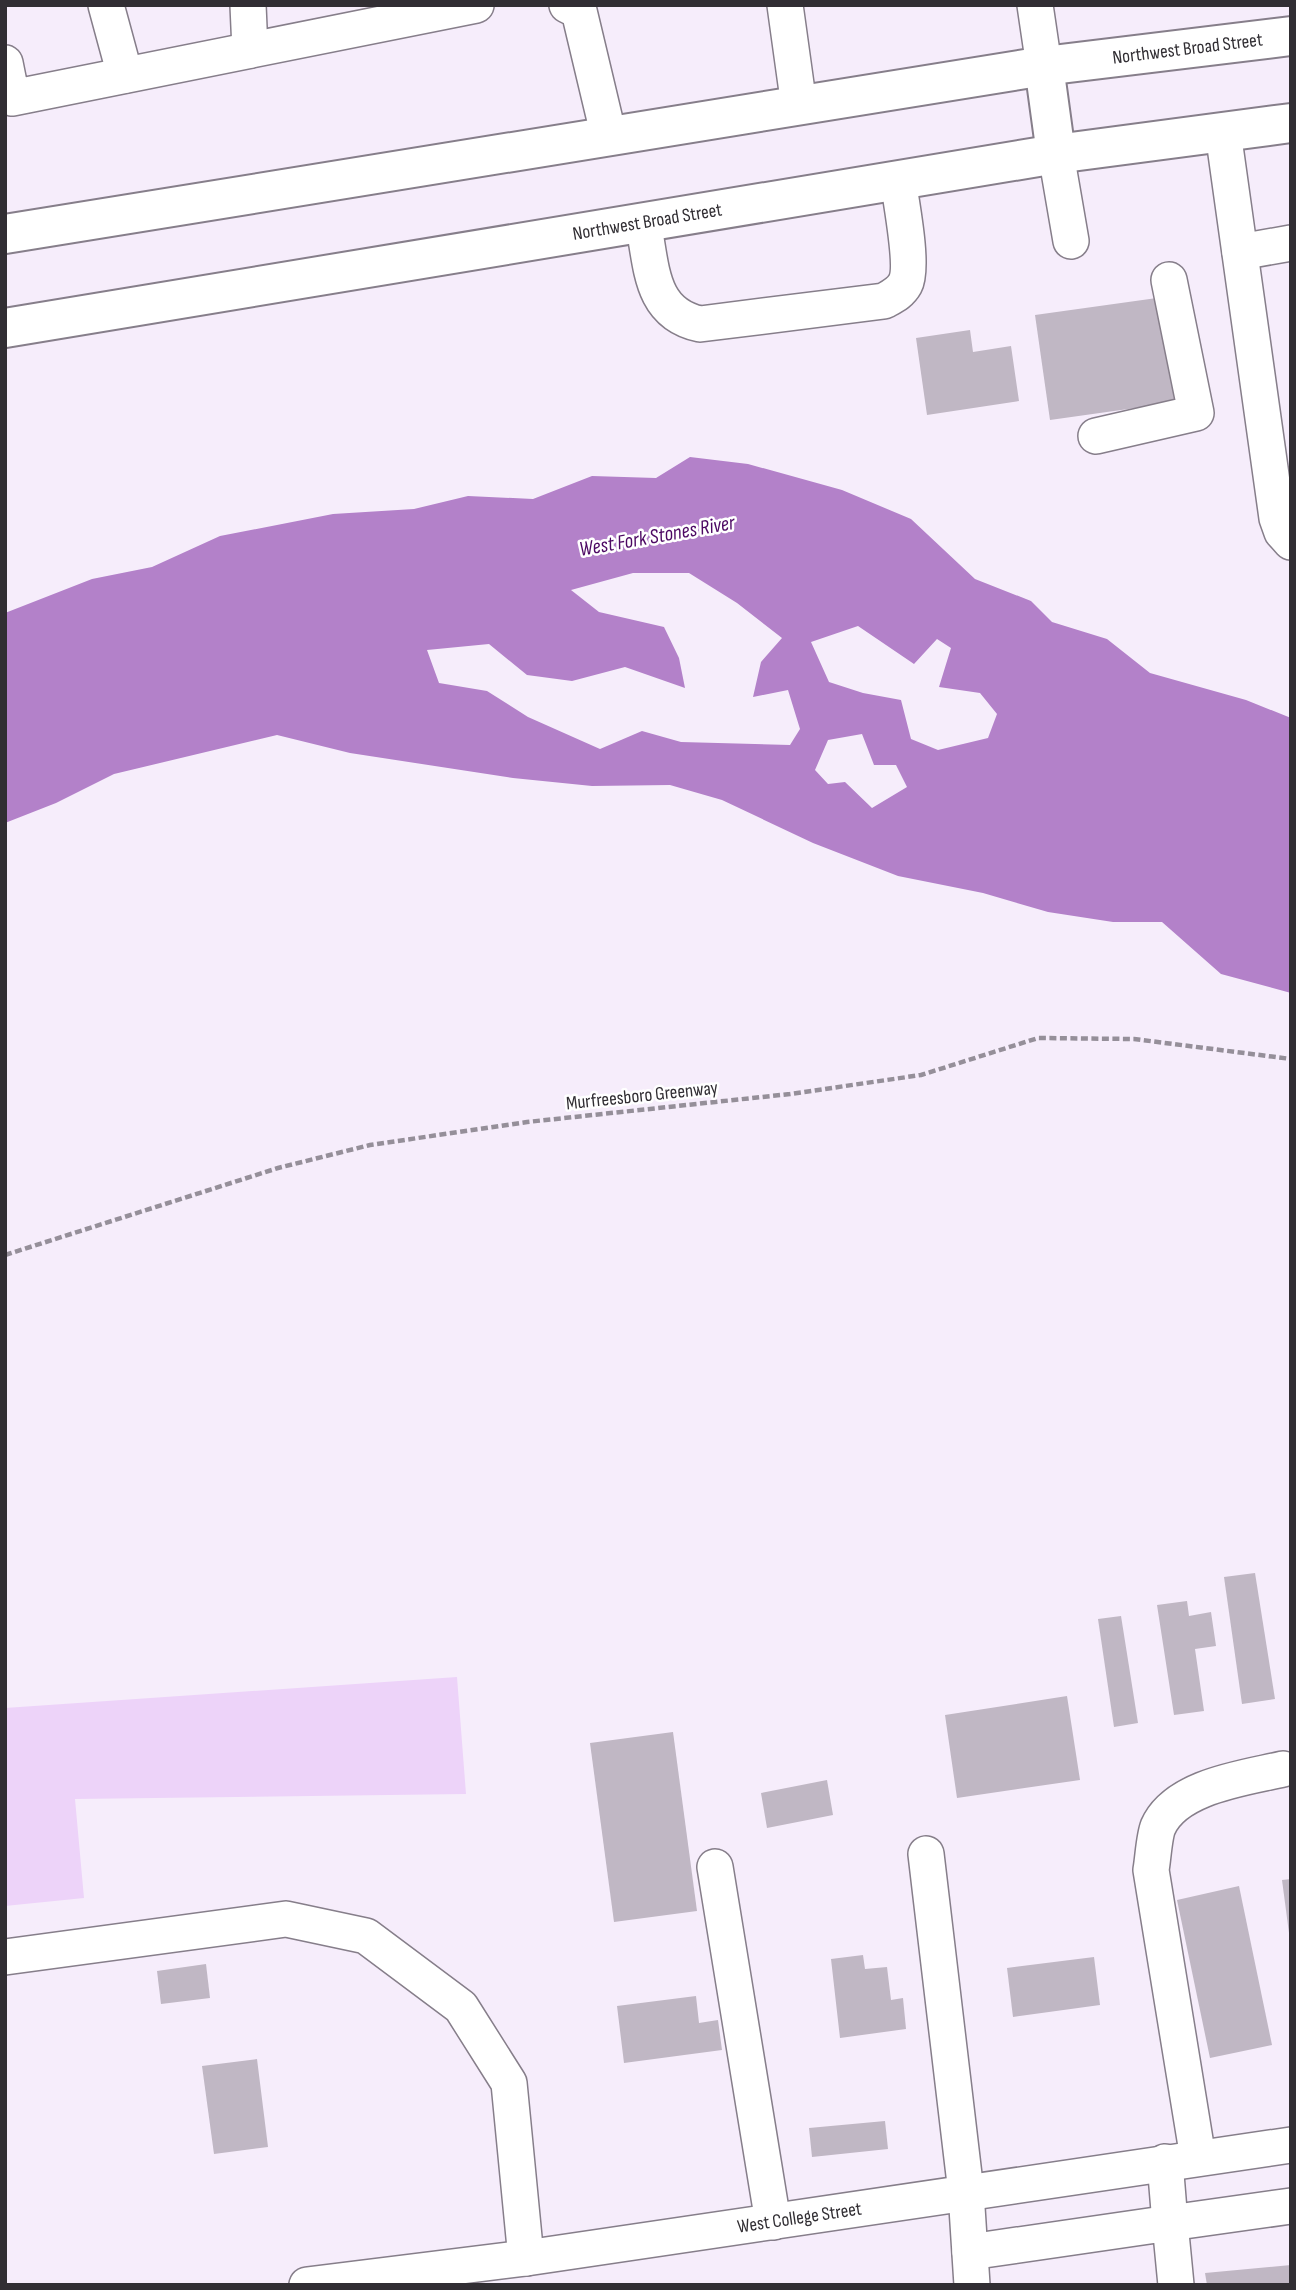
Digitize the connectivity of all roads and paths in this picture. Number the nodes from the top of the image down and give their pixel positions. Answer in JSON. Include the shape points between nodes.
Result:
{"nodes":[{"id":1,"x":106,"y":5,"type":"edge"},
{"id":2,"x":248,"y":5,"type":"edge"},
{"id":3,"x":476,"y":5,"type":"edge"},
{"id":4,"x":567,"y":5,"type":"edge"},
{"id":5,"x":785,"y":5,"type":"edge"},
{"id":6,"x":1035,"y":5,"type":"edge"},
{"id":7,"x":1291,"y":36,"type":"edge"},
{"id":8,"x":250,"y":50,"type":"junction"},
{"id":9,"x":5,"y":63,"type":"edge"},
{"id":10,"x":1044,"y":66,"type":"junction"},
{"id":11,"x":125,"y":75,"type":"junction"},
{"id":12,"x":799,"y":106,"type":"junction"},
{"id":13,"x":1291,"y":123,"type":"edge"},
{"id":14,"x":1223,"y":132,"type":"junction"},
{"id":15,"x":609,"y":137,"type":"junction"},
{"id":16,"x":1056,"y":154,"type":"junction"},
{"id":17,"x":898,"y":180,"type":"junction"},
{"id":18,"x":643,"y":222,"type":"junction"},
{"id":19,"x":5,"y":234,"type":"edge"},
{"id":20,"x":1072,"y":242,"type":"dead end"},
{"id":21,"x":1291,"y":243,"type":"edge"},
{"id":22,"x":1240,"y":252,"type":"junction"},
{"id":23,"x":1169,"y":280,"type":"dead end"},
{"id":24,"x":5,"y":328,"type":"edge"},
{"id":25,"x":1096,"y":436,"type":"dead end"},
{"id":26,"x":1291,"y":542,"type":"edge"},
{"id":27,"x":1291,"y":1059,"type":"edge"},
{"id":28,"x":5,"y":1255,"type":"edge"},
{"id":29,"x":1283,"y":1769,"type":"dead end"},
{"id":30,"x":926,"y":1854,"type":"dead end"},
{"id":31,"x":715,"y":1867,"type":"dead end"},
{"id":32,"x":5,"y":1957,"type":"edge"},
{"id":33,"x":1291,"y":2145,"type":"edge"},
{"id":34,"x":1181,"y":2160,"type":"junction"},
{"id":35,"x":966,"y":2192,"type":"junction"},
{"id":36,"x":1291,"y":2206,"type":"edge"},
{"id":37,"x":773,"y":2221,"type":"junction"},
{"id":38,"x":1170,"y":2223,"type":"junction"},
{"id":39,"x":526,"y":2258,"type":"junction"},
{"id":40,"x":971,"y":2268,"type":"edge"},
{"id":41,"x":307,"y":2285,"type":"edge"},
{"id":42,"x":1177,"y":2285,"type":"edge"}],
"edges":[{"from":1,"to":11,"type":"street"},
{"from":2,"to":8,"type":"street"},
{"from":3,"to":8,"type":"street"},
{"from":4,"to":15,"type":"street","via":[[579,11]]},
{"from":5,"to":12,"type":"street"},
{"from":6,"to":10,"type":"street"},
{"from":7,"to":10,"type":"main road","name":"Northwest Broad Street"},
{"from":8,"to":11,"type":"street"},
{"from":9,"to":11,"type":"street","via":[[12,98]]},
{"from":10,"to":12,"type":"main road","name":"Northwest Broad Street"},
{"from":10,"to":16,"type":"main road"},
{"from":12,"to":15,"type":"main road","name":"Northwest Broad Street"},
{"from":13,"to":14,"type":"main road","name":"Northwest Broad Street"},
{"from":14,"to":16,"type":"main road","name":"Northwest Broad Street"},
{"from":14,"to":22,"type":"street"},
{"from":15,"to":19,"type":"main road","name":"Northwest Broad Street"},
{"from":16,"to":17,"type":"main road","name":"Northwest Broad Street"},
{"from":16,"to":20,"type":"street"},
{"from":17,"to":18,"type":"main road","name":"Northwest Broad Street"},
{"from":17,"to":18,"type":"street","via":[[908,266],[898,294],[884,301],[700,324],[687,321],[657,294]]},
{"from":18,"to":24,"type":"main road","name":"Northwest Broad Street"},
{"from":21,"to":22,"type":"street"},
{"from":22,"to":26,"type":"street","via":[[1277,518]]},
{"from":23,"to":25,"type":"street","via":[[1196,414]]},
{"from":27,"to":28,"type":"path","name":"Murfreesboro Greenway","via":[[1134,1039],[1038,1038],[921,1074],[370,1145],[278,1168]]},
{"from":29,"to":34,"type":"street","via":[[1210,1787],[1176,1804],[1157,1828],[1151,1870]]},
{"from":30,"to":35,"type":"street"},
{"from":31,"to":37,"type":"street"},
{"from":32,"to":39,"type":"street","via":[[286,1919],[366,1936],[461,2007],[509,2083]]},
{"from":33,"to":34,"type":"street","name":"West College Street"},
{"from":34,"to":35,"type":"street","name":"West College Street"},
{"from":34,"to":38,"type":"street"},
{"from":35,"to":37,"type":"street","name":"West College Street"},
{"from":35,"to":40,"type":"street"},
{"from":36,"to":38,"type":"street"},
{"from":37,"to":39,"type":"street","name":"West College Street"},
{"from":38,"to":40,"type":"street"},
{"from":38,"to":42,"type":"street"},
{"from":39,"to":41,"type":"street","name":"West College Street"}]}
